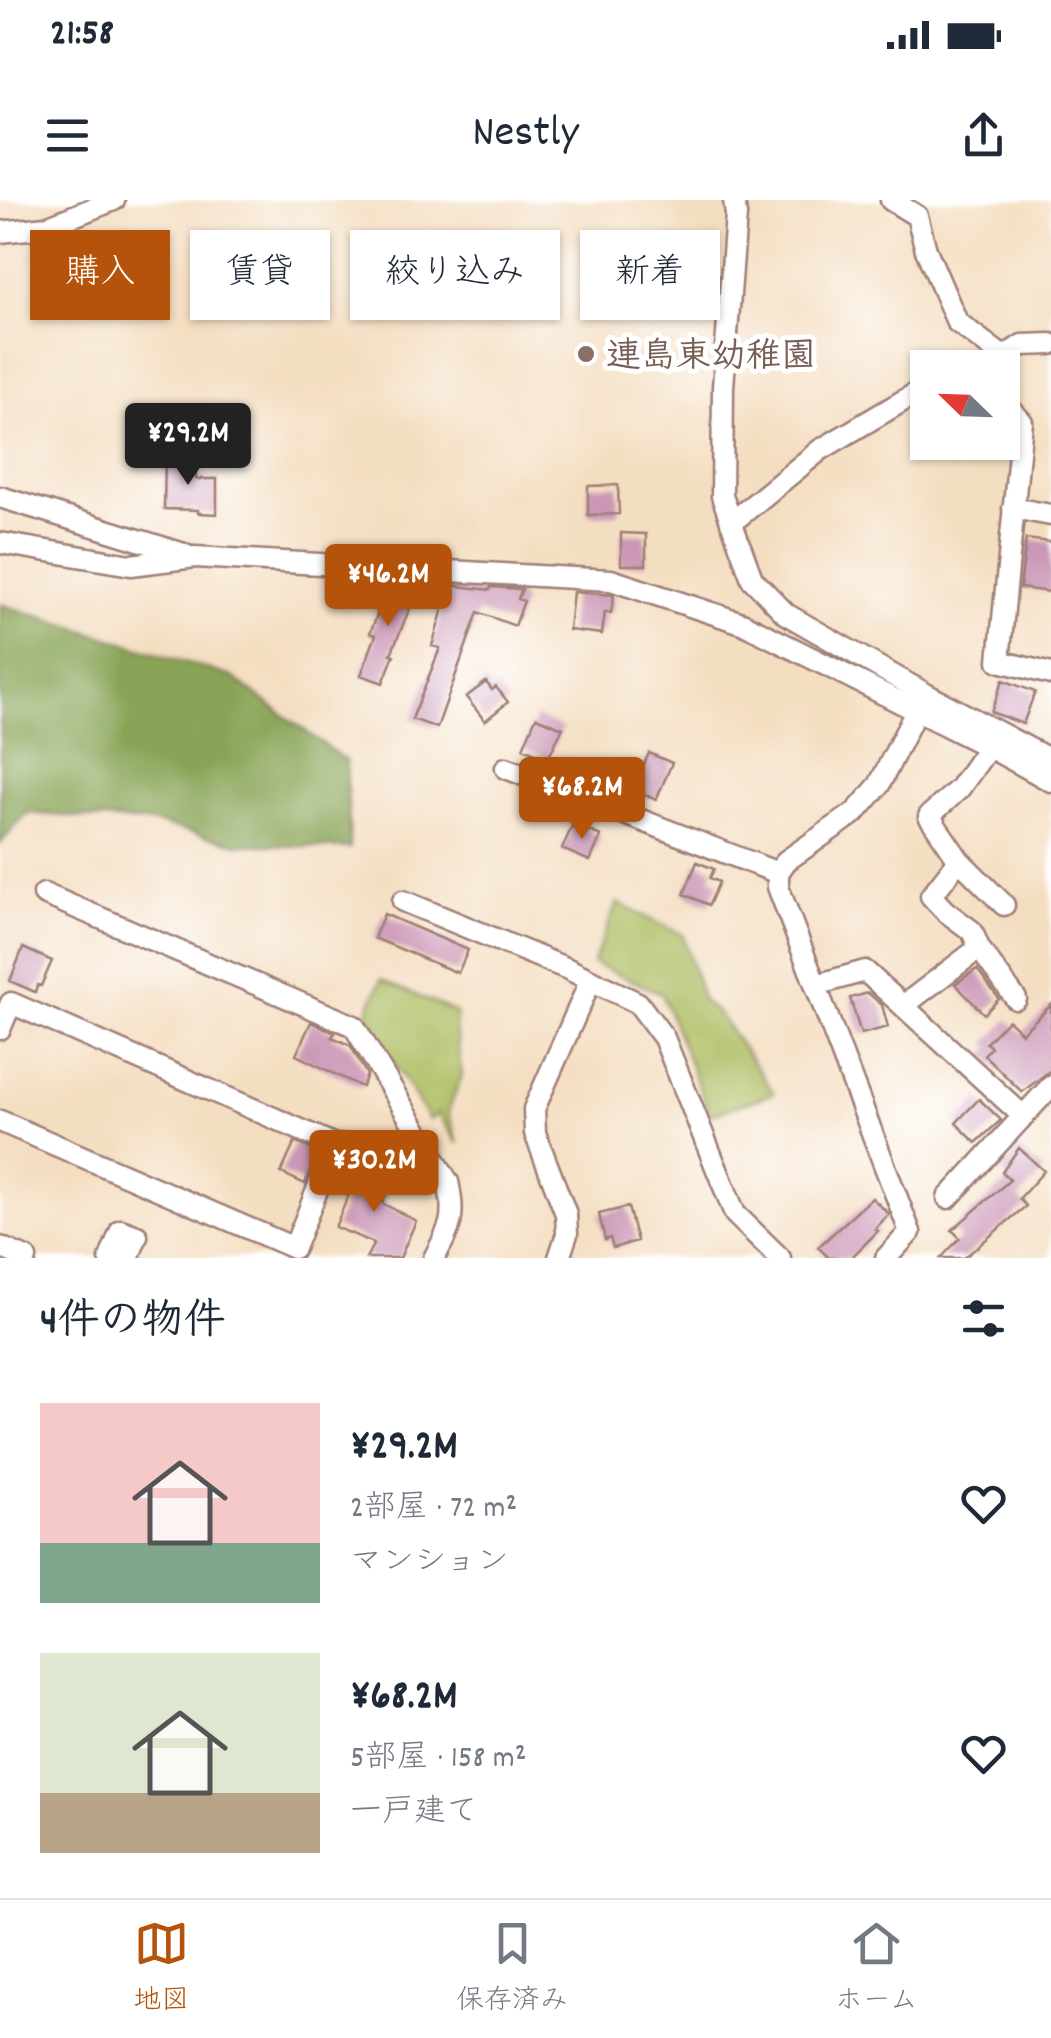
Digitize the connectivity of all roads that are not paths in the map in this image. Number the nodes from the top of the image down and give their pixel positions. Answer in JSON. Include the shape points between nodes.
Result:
{"nodes":[{"id":1,"x":114,"y":200,"type":"edge"},
{"id":2,"x":734,"y":200,"type":"edge"},
{"id":3,"x":891,"y":200,"type":"edge"},
{"id":4,"x":0,"y":232,"type":"edge"},
{"id":5,"x":1051,"y":344,"type":"edge"},
{"id":6,"x":984,"y":350,"type":"edge"},
{"id":7,"x":1014,"y":350,"type":"edge"},
{"id":8,"x":910,"y":397,"type":"edge"},
{"id":9,"x":1018,"y":460,"type":"edge"},
{"id":10,"x":0,"y":496,"type":"edge"},
{"id":11,"x":1013,"y":508,"type":"junction"},
{"id":12,"x":1051,"y":515,"type":"edge"},
{"id":13,"x":731,"y":523,"type":"junction"},
{"id":14,"x":0,"y":543,"type":"edge"},
{"id":15,"x":195,"y":557,"type":"junction"},
{"id":16,"x":778,"y":607,"type":"junction"},
{"id":17,"x":752,"y":629,"type":"junction"},
{"id":18,"x":1051,"y":674,"type":"edge"},
{"id":19,"x":920,"y":702,"type":"junction"},
{"id":20,"x":995,"y":740,"type":"junction"},
{"id":21,"x":1051,"y":760,"type":"edge"},
{"id":22,"x":506,"y":768,"type":"dead end"},
{"id":23,"x":1051,"y":781,"type":"edge"},
{"id":24,"x":959,"y":860,"type":"junction"},
{"id":25,"x":778,"y":873,"type":"junction"},
{"id":26,"x":44,"y":894,"type":"dead end"},
{"id":27,"x":403,"y":901,"type":"dead end"},
{"id":28,"x":1004,"y":905,"type":"dead end"},
{"id":29,"x":978,"y":948,"type":"junction"},
{"id":30,"x":590,"y":982,"type":"junction"},
{"id":31,"x":816,"y":984,"type":"junction"},
{"id":32,"x":1016,"y":999,"type":"dead end"},
{"id":33,"x":902,"y":1006,"type":"junction"},
{"id":34,"x":0,"y":1029,"type":"edge"},
{"id":35,"x":1051,"y":1086,"type":"edge"},
{"id":36,"x":1023,"y":1116,"type":"junction"},
{"id":37,"x":0,"y":1121,"type":"edge"},
{"id":38,"x":335,"y":1145,"type":"junction"},
{"id":39,"x":427,"y":1147,"type":"junction"},
{"id":40,"x":948,"y":1198,"type":"dead end"},
{"id":41,"x":0,"y":1247,"type":"edge"},
{"id":42,"x":772,"y":1255,"type":"edge"},
{"id":43,"x":26,"y":1258,"type":"edge"},
{"id":44,"x":110,"y":1258,"type":"edge"},
{"id":45,"x":128,"y":1258,"type":"edge"},
{"id":46,"x":434,"y":1258,"type":"edge"},
{"id":47,"x":559,"y":1258,"type":"edge"},
{"id":48,"x":886,"y":1258,"type":"edge"}],
"edges":[{"from":1,"to":4,"type":"street","via":[[46,227]]},
{"from":2,"to":13,"type":"street","via":[[722,444],[722,496]]},
{"from":3,"to":6,"type":"street","via":[[917,216],[957,322]]},
{"from":5,"to":7,"type":"street"},
{"from":8,"to":13,"type":"street","via":[[820,450]]},
{"from":9,"to":11,"type":"street"},
{"from":10,"to":15,"type":"street"},
{"from":11,"to":12,"type":"street"},
{"from":11,"to":18,"type":"street","via":[[999,661]]},
{"from":13,"to":16,"type":"street","via":[[752,579]]},
{"from":14,"to":15,"type":"street","via":[[131,564]]},
{"from":15,"to":17,"type":"street","via":[[611,580]]},
{"from":16,"to":17,"type":"street"},
{"from":16,"to":19,"type":"street"},
{"from":17,"to":19,"type":"street"},
{"from":19,"to":20,"type":"street"},
{"from":19,"to":25,"type":"street","via":[[884,776],[856,812]]},
{"from":20,"to":21,"type":"street"},
{"from":20,"to":23,"type":"street"},
{"from":20,"to":24,"type":"street","via":[[929,816]]},
{"from":22,"to":25,"type":"street"},
{"from":24,"to":28,"type":"street"},
{"from":24,"to":29,"type":"street","via":[[931,896],[972,931]]},
{"from":25,"to":31,"type":"street"},
{"from":26,"to":39,"type":"street","via":[[354,1026]]},
{"from":27,"to":30,"type":"street"},
{"from":29,"to":32,"type":"street"},
{"from":29,"to":33,"type":"street"},
{"from":30,"to":42,"type":"street","via":[[647,1012],[664,1038],[735,1214]]},
{"from":30,"to":47,"type":"street","via":[[534,1109],[535,1133],[566,1214]]},
{"from":31,"to":33,"type":"street","via":[[864,972]]},
{"from":31,"to":48,"type":"street","via":[[910,1232]]},
{"from":33,"to":36,"type":"street"},
{"from":34,"to":38,"type":"street","via":[[10,1003]]},
{"from":35,"to":36,"type":"street"},
{"from":36,"to":40,"type":"street"},
{"from":37,"to":38,"type":"street","via":[[294,1248]]},
{"from":38,"to":39,"type":"street"},
{"from":39,"to":46,"type":"street","via":[[453,1204],[452,1226]]},
{"from":41,"to":43,"type":"street"},
{"from":44,"to":45,"type":"street","via":[[122,1230],[137,1236]]}]}
